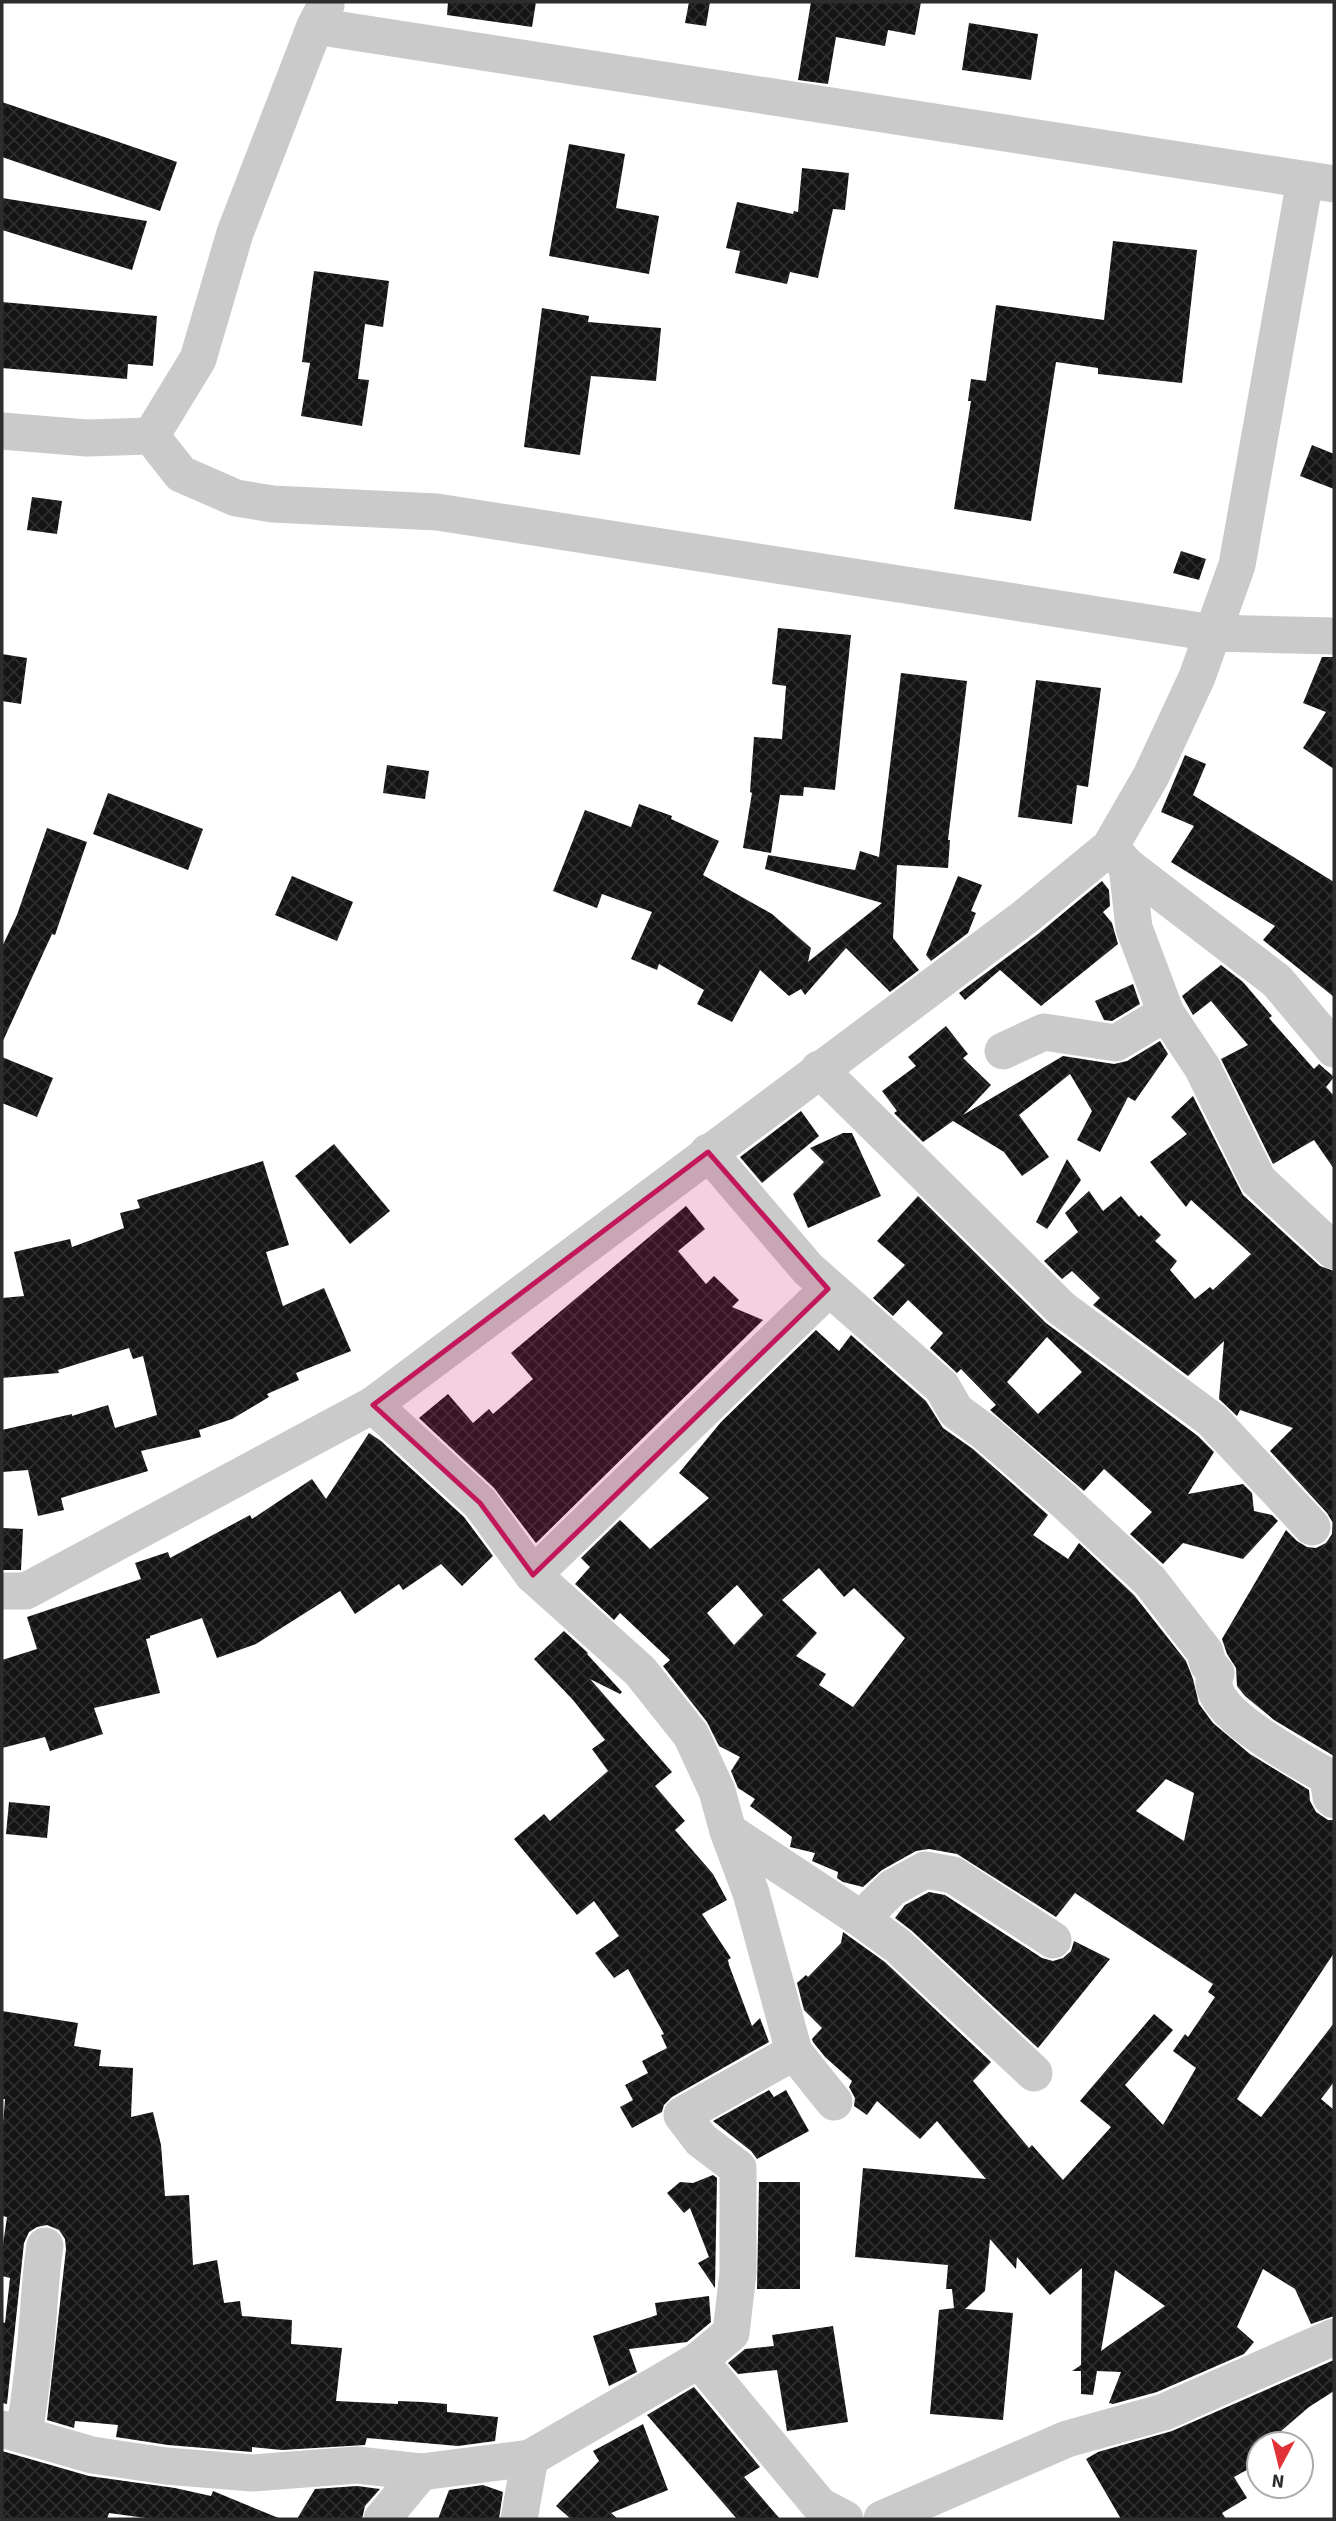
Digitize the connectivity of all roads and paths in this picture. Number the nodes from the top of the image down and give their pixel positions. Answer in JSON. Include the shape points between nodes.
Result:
{"nodes":[{"id":1,"x":321,"y":14,"type":"edge"},
{"id":2,"x":1320,"y":182,"type":"edge"},
{"id":3,"x":2,"y":431,"type":"edge"},
{"id":4,"x":151,"y":436,"type":"junction"},
{"id":5,"x":1213,"y":633,"type":"junction"},
{"id":6,"x":1334,"y":636,"type":"edge"},
{"id":7,"x":1119,"y":857,"type":"junction"},
{"id":8,"x":1166,"y":1013,"type":"junction"},
{"id":9,"x":1334,"y":1049,"type":"edge"},
{"id":10,"x":1003,"y":1051,"type":"dead end"},
{"id":11,"x":819,"y":1069,"type":"junction"},
{"id":12,"x":708,"y":1153,"type":"junction"},
{"id":13,"x":1334,"y":1251,"type":"edge"},
{"id":14,"x":828,"y":1289,"type":"junction"},
{"id":15,"x":373,"y":1405,"type":"junction"},
{"id":16,"x":1312,"y":1527,"type":"dead end"},
{"id":17,"x":533,"y":1574,"type":"junction"},
{"id":18,"x":2,"y":1591,"type":"edge"},
{"id":19,"x":1334,"y":1800,"type":"edge"},
{"id":20,"x":728,"y":1830,"type":"junction"},
{"id":21,"x":861,"y":1919,"type":"junction"},
{"id":22,"x":1053,"y":1940,"type":"dead end"},
{"id":23,"x":794,"y":2052,"type":"junction"},
{"id":24,"x":1034,"y":2073,"type":"dead end"},
{"id":25,"x":834,"y":2102,"type":"dead end"},
{"id":26,"x":45,"y":2246,"type":"dead end"},
{"id":27,"x":1334,"y":2337,"type":"edge"},
{"id":28,"x":699,"y":2360,"type":"junction"},
{"id":29,"x":13,"y":2432,"type":"edge"},
{"id":30,"x":530,"y":2458,"type":"junction"},
{"id":31,"x":421,"y":2472,"type":"junction"},
{"id":32,"x":382,"y":2519,"type":"edge"},
{"id":33,"x":519,"y":2519,"type":"edge"},
{"id":34,"x":845,"y":2519,"type":"edge"},
{"id":35,"x":882,"y":2519,"type":"edge"}],
"edges":[{"from":1,"to":2,"type":"street"},
{"from":1,"to":4,"type":"street","via":[[235,233],[198,359]]},
{"from":2,"to":5,"type":"street","via":[[1237,565]]},
{"from":3,"to":4,"type":"street","via":[[87,438]]},
{"from":4,"to":5,"type":"street","via":[[181,474],[236,498],[286,505],[437,512]]},
{"from":5,"to":6,"type":"street"},
{"from":5,"to":7,"type":"street"},
{"from":7,"to":8,"type":"street","via":[[1134,928]]},
{"from":7,"to":9,"type":"street","via":[[1277,981]]},
{"from":7,"to":11,"type":"street","via":[[1025,917]]},
{"from":8,"to":10,"type":"street","via":[[1116,1043],[1044,1032]]},
{"from":8,"to":13,"type":"street","via":[[1202,1067],[1258,1180]]},
{"from":11,"to":12,"type":"street"},
{"from":11,"to":16,"type":"street","via":[[1061,1308],[1212,1420]]},
{"from":12,"to":14,"type":"street"},
{"from":12,"to":15,"type":"street"},
{"from":14,"to":17,"type":"street"},
{"from":14,"to":19,"type":"street","via":[[942,1387],[956,1410],[1150,1581],[1205,1652],[1216,1673],[1213,1685],[1224,1703],[1266,1741],[1328,1777]]},
{"from":15,"to":17,"type":"street","via":[[480,1503]]},
{"from":15,"to":18,"type":"street","via":[[26,1591]]},
{"from":17,"to":20,"type":"street","via":[[640,1671],[691,1735],[717,1791]]},
{"from":20,"to":21,"type":"street"},
{"from":20,"to":23,"type":"street","via":[[751,1893]]},
{"from":21,"to":22,"type":"street","via":[[892,1888],[925,1870],[953,1875]]},
{"from":21,"to":24,"type":"street","via":[[898,1946]]},
{"from":23,"to":25,"type":"street"},
{"from":23,"to":28,"type":"street","via":[[682,2115],[701,2140],[738,2168],[738,2273],[731,2333]]},
{"from":26,"to":29,"type":"street","via":[[31,2390]]},
{"from":27,"to":35,"type":"street","via":[[1164,2412],[1067,2439]]},
{"from":28,"to":30,"type":"street"},
{"from":28,"to":34,"type":"street","via":[[820,2506]]},
{"from":29,"to":31,"type":"street","via":[[92,2455],[166,2466],[252,2473],[357,2465]]},
{"from":30,"to":31,"type":"street"},
{"from":30,"to":33,"type":"street"},
{"from":31,"to":32,"type":"street"}]}
